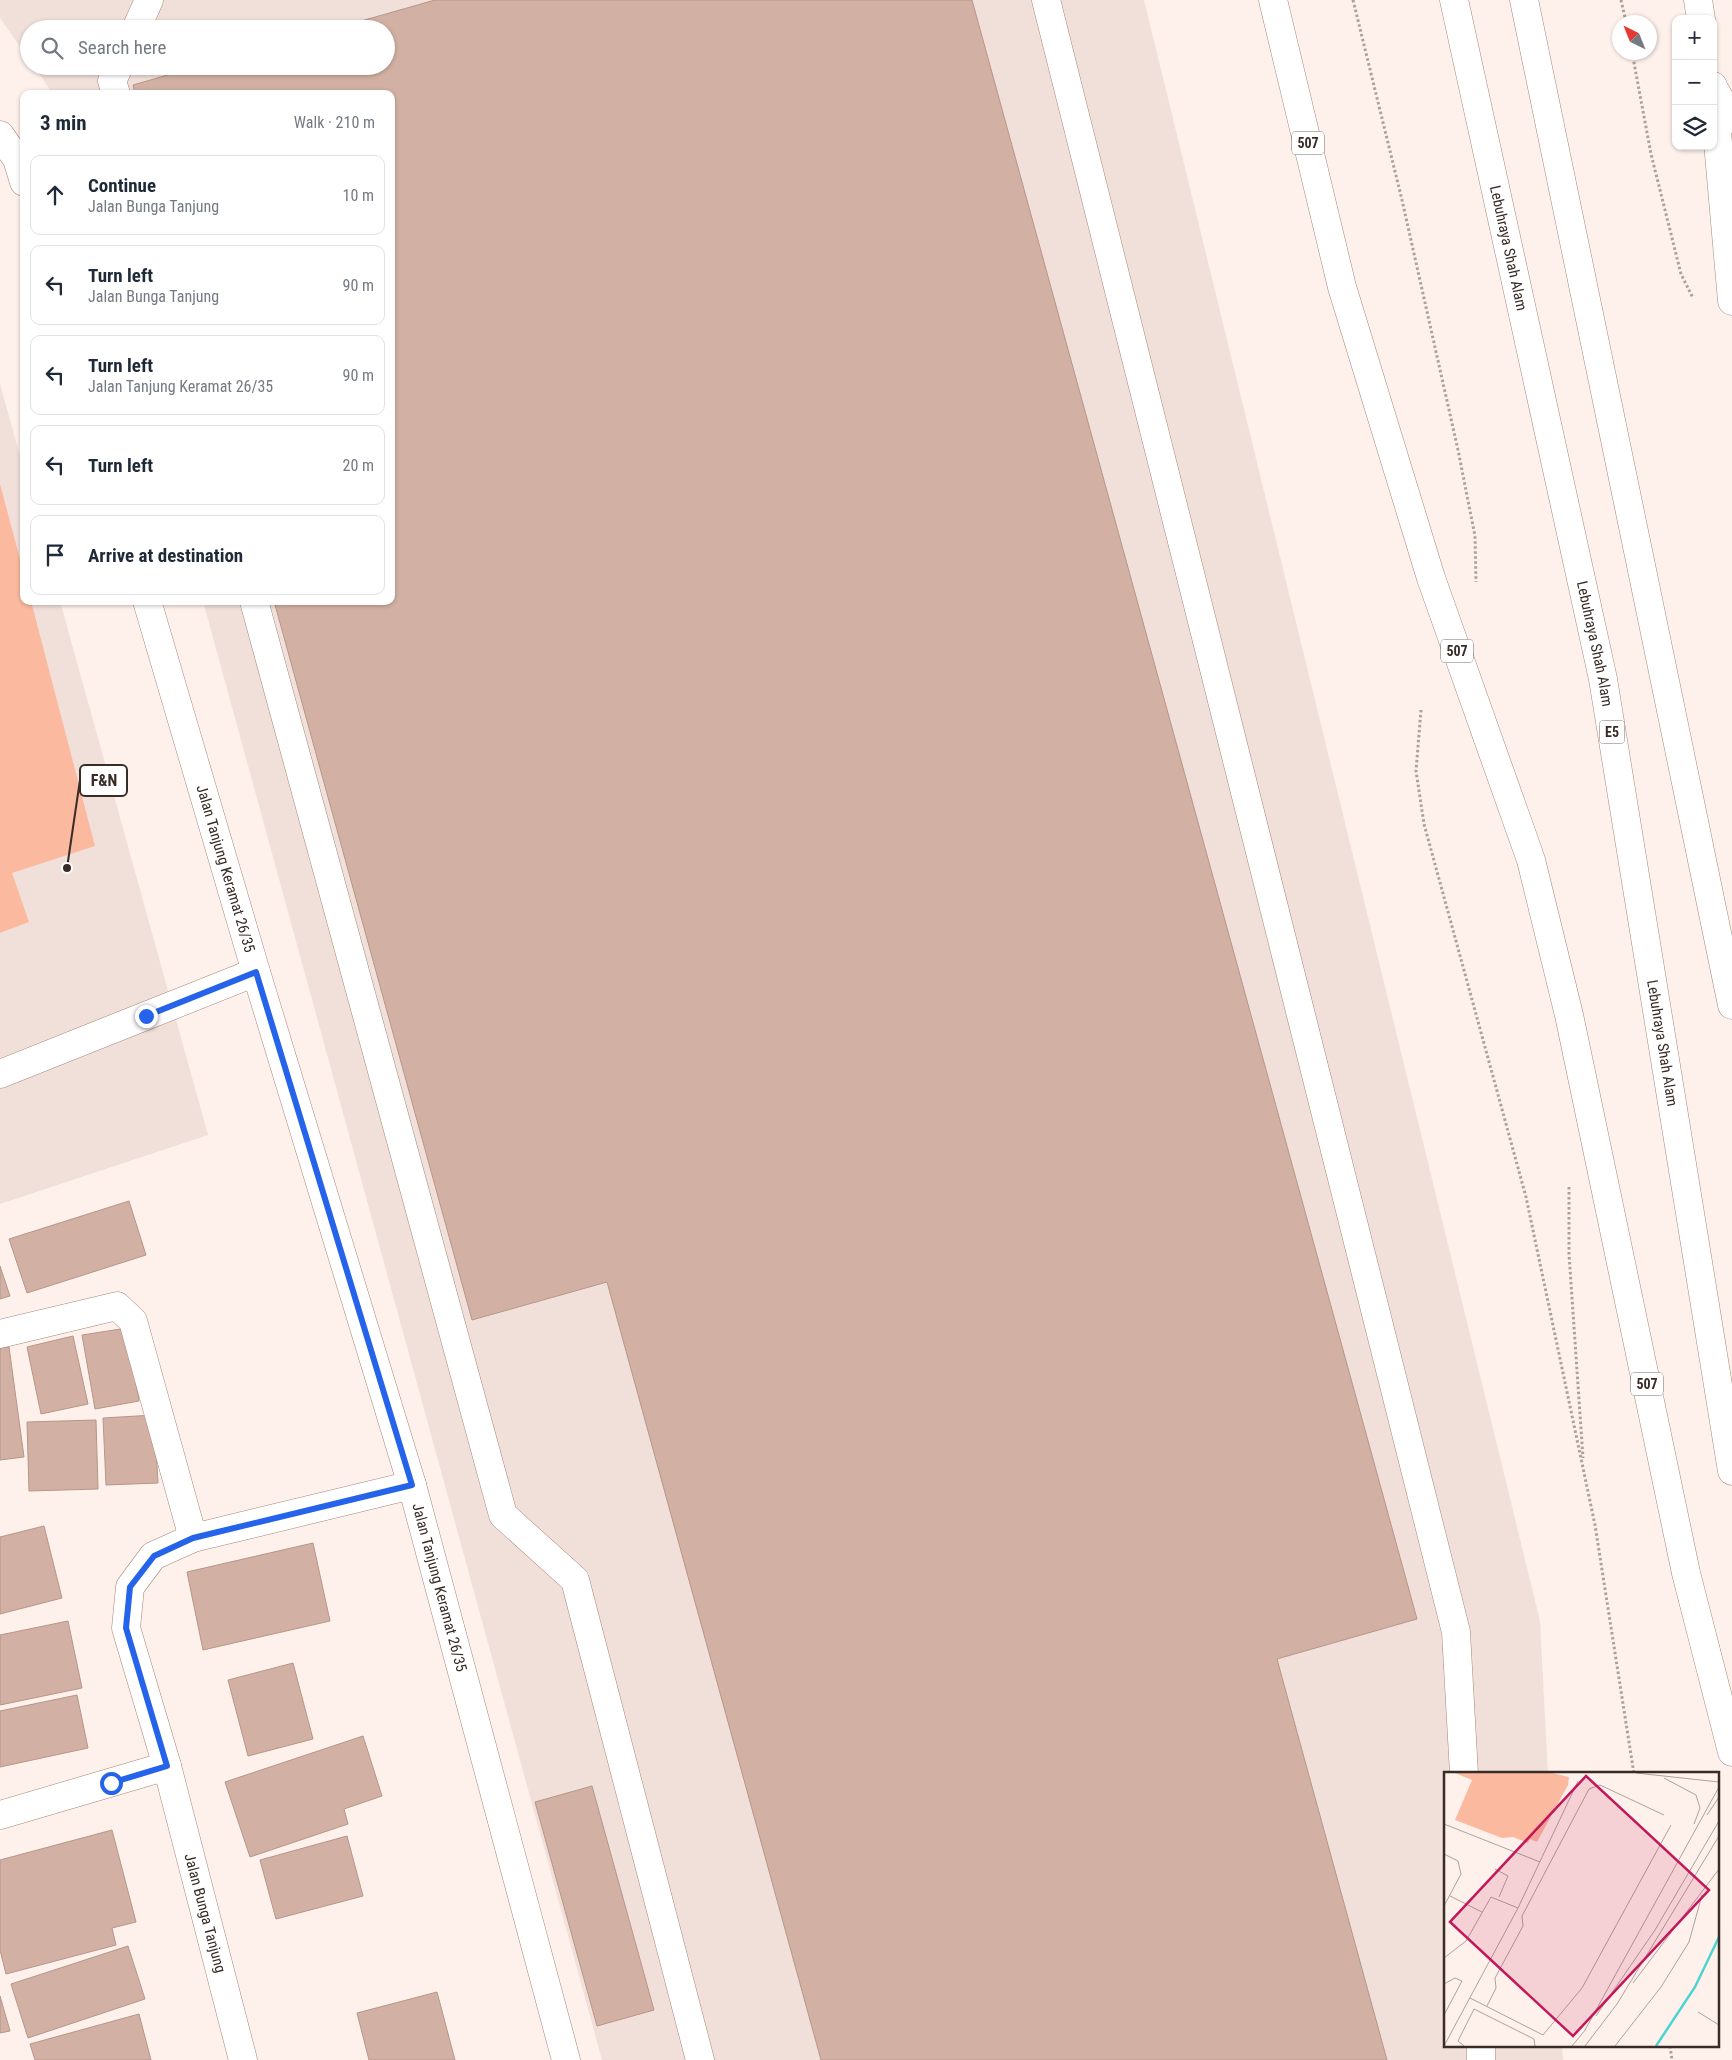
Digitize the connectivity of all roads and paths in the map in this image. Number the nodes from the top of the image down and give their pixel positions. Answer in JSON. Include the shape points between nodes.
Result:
{"nodes":[{"id":1,"x":149,"y":0,"type":"edge"},
{"id":2,"x":1046,"y":0,"type":"edge"},
{"id":3,"x":1273,"y":0,"type":"edge"},
{"id":4,"x":1353,"y":0,"type":"edge"},
{"id":5,"x":1454,"y":0,"type":"edge"},
{"id":6,"x":1524,"y":0,"type":"edge"},
{"id":7,"x":1622,"y":0,"type":"edge"},
{"id":8,"x":1698,"y":0,"type":"edge"},
{"id":9,"x":1625,"y":15,"type":"edge"},
{"id":10,"x":1700,"y":15,"type":"edge"},
{"id":11,"x":140,"y":20,"type":"edge"},
{"id":12,"x":1633,"y":60,"type":"edge"},
{"id":13,"x":115,"y":75,"type":"edge"},
{"id":14,"x":115,"y":90,"type":"edge"},
{"id":15,"x":1717,"y":93,"type":"edge"},
{"id":16,"x":1715,"y":105,"type":"edge"},
{"id":17,"x":1732,"y":119,"type":"edge"},
{"id":18,"x":0,"y":135,"type":"edge"},
{"id":19,"x":20,"y":169,"type":"edge"},
{"id":20,"x":1693,"y":298,"type":"dead end"},
{"id":21,"x":1732,"y":301,"type":"edge"},
{"id":22,"x":1476,"y":582,"type":"dead end"},
{"id":23,"x":148,"y":605,"type":"edge"},
{"id":24,"x":255,"y":605,"type":"edge"},
{"id":25,"x":1421,"y":710,"type":"dead end"},
{"id":26,"x":256,"y":972,"type":"junction"},
{"id":27,"x":1732,"y":1005,"type":"edge"},
{"id":28,"x":0,"y":1074,"type":"edge"},
{"id":29,"x":1569,"y":1184,"type":"dead end"},
{"id":30,"x":0,"y":1334,"type":"edge"},
{"id":31,"x":1584,"y":1471,"type":"junction"},
{"id":32,"x":1732,"y":1471,"type":"edge"},
{"id":33,"x":412,"y":1485,"type":"junction"},
{"id":34,"x":193,"y":1538,"type":"junction"},
{"id":35,"x":1732,"y":1752,"type":"edge"},
{"id":36,"x":167,"y":1766,"type":"junction"},
{"id":37,"x":1464,"y":1772,"type":"edge"},
{"id":38,"x":1634,"y":1772,"type":"edge"},
{"id":39,"x":0,"y":1816,"type":"edge"},
{"id":40,"x":243,"y":2060,"type":"edge"},
{"id":41,"x":566,"y":2060,"type":"edge"},
{"id":42,"x":700,"y":2060,"type":"edge"}],
"edges":[{"from":1,"to":11,"type":"main road"},
{"from":2,"to":37,"type":"main road","via":[[1456,1632]]},
{"from":3,"to":35,"type":"main road","number":"507","via":[[1342,287],[1431,578],[1531,860],[1569,1015],[1686,1573]]},
{"from":4,"to":22,"type":"path","via":[[1458,450],[1475,536]]},
{"from":5,"to":32,"type":"main road","name":"Lebuhraya Shah Alam","number":"E5","via":[[1604,679]]},
{"from":6,"to":27,"type":"main road"},
{"from":7,"to":9,"type":"path"},
{"from":8,"to":10,"type":"main road"},
{"from":12,"to":20,"type":"path","via":[[1651,154],[1681,274]]},
{"from":13,"to":14,"type":"main road","via":[[112,81]]},
{"from":15,"to":17,"type":"main road"},
{"from":16,"to":21,"type":"main road"},
{"from":18,"to":19,"type":"main road"},
{"from":23,"to":26,"type":"main road","name":"Jalan Tanjung Keramat 26/35"},
{"from":24,"to":42,"type":"main road","via":[[503,1515],[575,1580]]},
{"from":25,"to":31,"type":"path","via":[[1416,771],[1424,824],[1526,1197]]},
{"from":26,"to":28,"type":"main road"},
{"from":26,"to":33,"type":"main road","name":"Jalan Tanjung Keramat 26/35"},
{"from":29,"to":31,"type":"path","via":[[1568,1254]]},
{"from":30,"to":34,"type":"main road","via":[[116,1306],[133,1320]]},
{"from":31,"to":38,"type":"path"},
{"from":33,"to":34,"type":"main road","name":"Jalan Bunga Tanjung"},
{"from":33,"to":41,"type":"main road","name":"Jalan Tanjung Keramat 26/35"},
{"from":34,"to":36,"type":"main road","name":"Jalan Bunga Tanjung","via":[[154,1556],[130,1587],[126,1628]]},
{"from":36,"to":39,"type":"main road"},
{"from":36,"to":40,"type":"main road","name":"Jalan Bunga Tanjung"}]}
